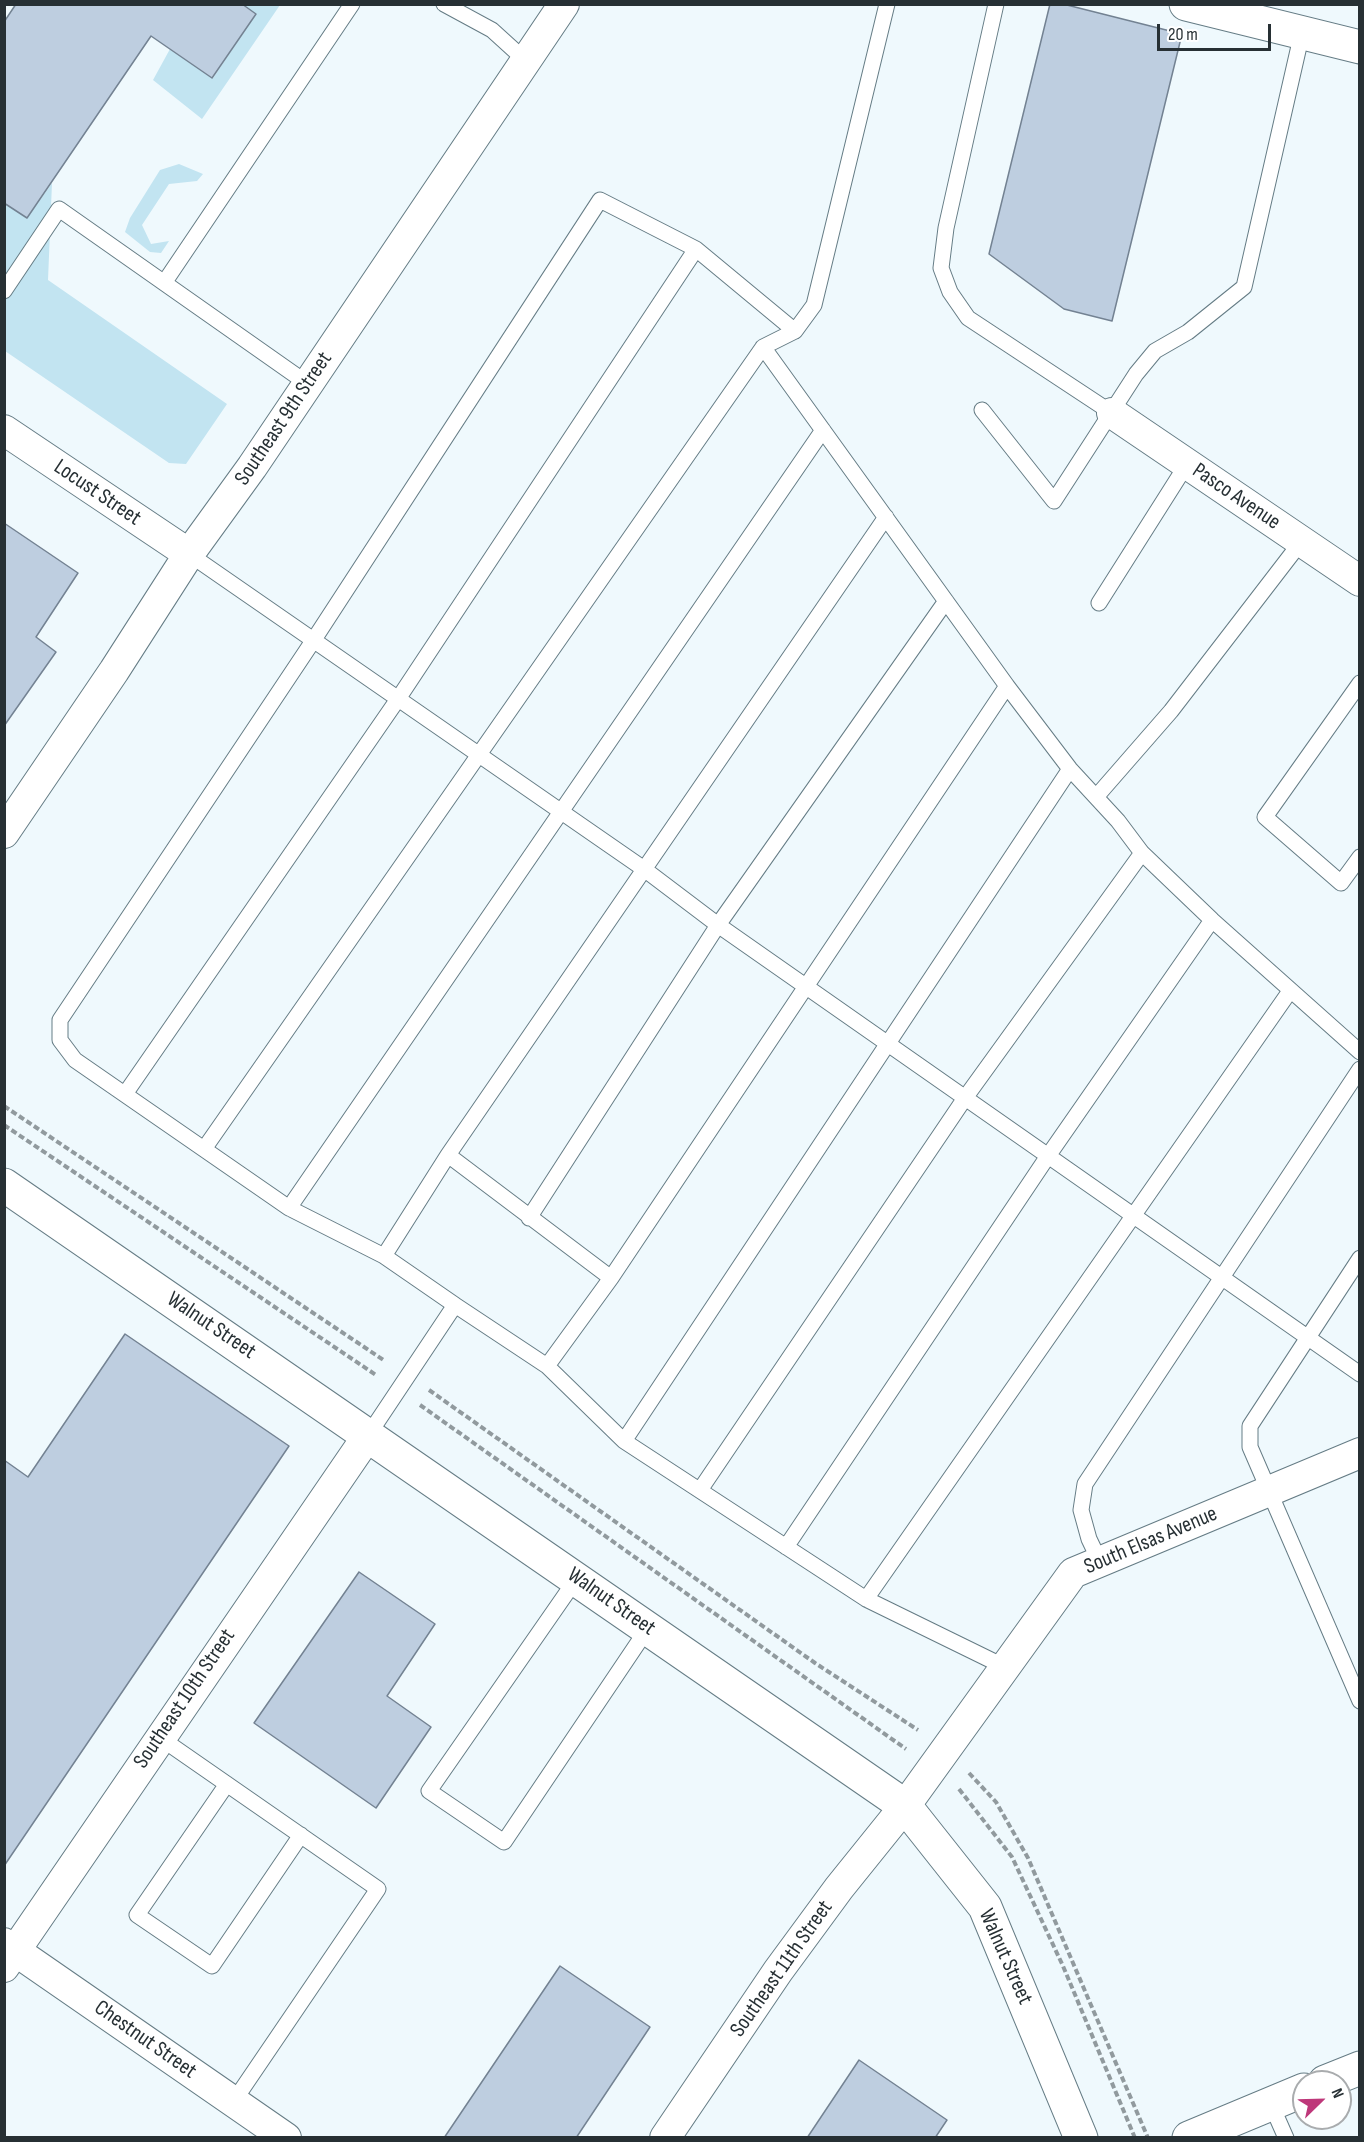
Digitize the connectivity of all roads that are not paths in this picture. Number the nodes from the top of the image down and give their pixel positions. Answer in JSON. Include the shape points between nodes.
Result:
{"nodes":[{"id":1,"x":352,"y":4,"type":"edge"},
{"id":2,"x":444,"y":4,"type":"edge"},
{"id":3,"x":564,"y":4,"type":"edge"},
{"id":4,"x":887,"y":4,"type":"edge"},
{"id":5,"x":996,"y":4,"type":"edge"},
{"id":6,"x":1186,"y":4,"type":"edge"},
{"id":7,"x":1302,"y":33,"type":"junction"},
{"id":8,"x":1359,"y":47,"type":"edge"},
{"id":9,"x":525,"y":60,"type":"junction"},
{"id":10,"x":696,"y":249,"type":"junction"},
{"id":11,"x":164,"y":283,"type":"junction"},
{"id":12,"x":4,"y":291,"type":"edge"},
{"id":13,"x":795,"y":331,"type":"junction"},
{"id":14,"x":763,"y":347,"type":"junction"},
{"id":15,"x":308,"y":384,"type":"junction"},
{"id":16,"x":982,"y":410,"type":"dead end"},
{"id":17,"x":1112,"y":413,"type":"junction"},
{"id":18,"x":4,"y":430,"type":"edge"},
{"id":19,"x":823,"y":430,"type":"junction"},
{"id":20,"x":1187,"y":464,"type":"junction"},
{"id":21,"x":886,"y":517,"type":"junction"},
{"id":22,"x":1302,"y":542,"type":"junction"},
{"id":23,"x":189,"y":554,"type":"junction"},
{"id":24,"x":1359,"y":581,"type":"edge"},
{"id":25,"x":946,"y":601,"type":"junction"},
{"id":26,"x":1100,"y":603,"type":"dead end"},
{"id":27,"x":313,"y":641,"type":"junction"},
{"id":28,"x":1359,"y":683,"type":"edge"},
{"id":29,"x":1007,"y":686,"type":"junction"},
{"id":30,"x":398,"y":699,"type":"junction"},
{"id":31,"x":478,"y":756,"type":"junction"},
{"id":32,"x":1070,"y":769,"type":"junction"},
{"id":33,"x":1096,"y":797,"type":"junction"},
{"id":34,"x":561,"y":813,"type":"junction"},
{"id":35,"x":4,"y":832,"type":"edge"},
{"id":36,"x":1142,"y":853,"type":"junction"},
{"id":37,"x":1359,"y":857,"type":"edge"},
{"id":38,"x":644,"y":869,"type":"junction"},
{"id":39,"x":1212,"y":920,"type":"junction"},
{"id":40,"x":718,"y":925,"type":"junction"},
{"id":41,"x":806,"y":986,"type":"junction"},
{"id":42,"x":1290,"y":991,"type":"junction"},
{"id":43,"x":887,"y":1043,"type":"junction"},
{"id":44,"x":1359,"y":1052,"type":"edge"},
{"id":45,"x":1359,"y":1069,"type":"edge"},
{"id":46,"x":125,"y":1094,"type":"junction"},
{"id":47,"x":965,"y":1098,"type":"junction"},
{"id":48,"x":204,"y":1149,"type":"junction"},
{"id":49,"x":448,"y":1155,"type":"junction"},
{"id":50,"x":1048,"y":1156,"type":"junction"},
{"id":51,"x":4,"y":1185,"type":"edge"},
{"id":52,"x":289,"y":1208,"type":"junction"},
{"id":53,"x":1132,"y":1215,"type":"junction"},
{"id":54,"x":530,"y":1218,"type":"junction"},
{"id":55,"x":384,"y":1256,"type":"junction"},
{"id":56,"x":1359,"y":1258,"type":"edge"},
{"id":57,"x":1220,"y":1276,"type":"junction"},
{"id":58,"x":611,"y":1278,"type":"junction"},
{"id":59,"x":455,"y":1305,"type":"junction"},
{"id":60,"x":1308,"y":1338,"type":"junction"},
{"id":61,"x":547,"y":1366,"type":"junction"},
{"id":62,"x":1359,"y":1374,"type":"edge"},
{"id":63,"x":369,"y":1434,"type":"junction"},
{"id":64,"x":624,"y":1440,"type":"junction"},
{"id":65,"x":1359,"y":1453,"type":"edge"},
{"id":66,"x":700,"y":1490,"type":"junction"},
{"id":67,"x":1269,"y":1491,"type":"junction"},
{"id":68,"x":786,"y":1547,"type":"junction"},
{"id":69,"x":1100,"y":1562,"type":"junction"},
{"id":70,"x":577,"y":1578,"type":"junction"},
{"id":71,"x":866,"y":1599,"type":"junction"},
{"id":72,"x":648,"y":1628,"type":"junction"},
{"id":73,"x":1005,"y":1667,"type":"junction"},
{"id":74,"x":1359,"y":1701,"type":"edge"},
{"id":75,"x":159,"y":1737,"type":"junction"},
{"id":76,"x":227,"y":1784,"type":"junction"},
{"id":77,"x":905,"y":1806,"type":"junction"},
{"id":78,"x":301,"y":1835,"type":"junction"},
{"id":79,"x":8,"y":1954,"type":"edge"},
{"id":80,"x":1292,"y":2095,"type":"edge"},
{"id":81,"x":234,"y":2102,"type":"junction"},
{"id":82,"x":1271,"y":2104,"type":"junction"},
{"id":83,"x":286,"y":2138,"type":"edge"},
{"id":84,"x":665,"y":2138,"type":"edge"},
{"id":85,"x":1081,"y":2138,"type":"edge"},
{"id":86,"x":1189,"y":2138,"type":"edge"},
{"id":87,"x":1286,"y":2138,"type":"edge"}],
"edges":[{"from":1,"to":11,"type":"lane"},
{"from":2,"to":9,"type":"lane","via":[[492,30]]},
{"from":3,"to":9,"type":"street","name":"Southeast 9th Street"},
{"from":4,"to":13,"type":"lane","via":[[814,305]]},
{"from":5,"to":17,"type":"lane","via":[[941,268],[950,292],[968,318]]},
{"from":6,"to":7,"type":"main road"},
{"from":7,"to":8,"type":"main road"},
{"from":7,"to":17,"type":"lane","via":[[1244,287],[1188,332],[1155,351]]},
{"from":9,"to":15,"type":"street","name":"Southeast 9th Street"},
{"from":10,"to":13,"type":"lane"},
{"from":10,"to":27,"type":"lane","via":[[600,200]]},
{"from":10,"to":30,"type":"lane"},
{"from":11,"to":12,"type":"lane","via":[[59,209]]},
{"from":11,"to":15,"type":"lane"},
{"from":13,"to":14,"type":"lane"},
{"from":14,"to":19,"type":"lane"},
{"from":14,"to":31,"type":"lane"},
{"from":15,"to":23,"type":"street","name":"Southeast 9th Street"},
{"from":16,"to":17,"type":"lane","via":[[1054,501]]},
{"from":17,"to":20,"type":"street","name":"Pasco Avenue"},
{"from":18,"to":23,"type":"street","name":"Locust Street"},
{"from":19,"to":21,"type":"lane"},
{"from":19,"to":34,"type":"lane"},
{"from":20,"to":22,"type":"street","name":"Pasco Avenue"},
{"from":20,"to":26,"type":"lane"},
{"from":21,"to":25,"type":"lane"},
{"from":21,"to":38,"type":"lane"},
{"from":22,"to":24,"type":"street","name":"Pasco Avenue"},
{"from":22,"to":33,"type":"lane","via":[[1171,711]]},
{"from":23,"to":27,"type":"lane"},
{"from":23,"to":35,"type":"street","name":"Southeast 9th Street"},
{"from":25,"to":29,"type":"lane"},
{"from":25,"to":40,"type":"lane"},
{"from":27,"to":30,"type":"lane"},
{"from":27,"to":46,"type":"lane","via":[[60,1020],[60,1040],[75,1060]]},
{"from":28,"to":37,"type":"lane","via":[[1265,817],[1341,883]]},
{"from":29,"to":32,"type":"lane"},
{"from":29,"to":41,"type":"lane"},
{"from":30,"to":31,"type":"lane"},
{"from":30,"to":46,"type":"lane"},
{"from":31,"to":34,"type":"lane"},
{"from":31,"to":48,"type":"lane"},
{"from":32,"to":33,"type":"lane"},
{"from":32,"to":43,"type":"lane"},
{"from":33,"to":36,"type":"lane"},
{"from":34,"to":38,"type":"lane"},
{"from":34,"to":52,"type":"lane"},
{"from":36,"to":39,"type":"lane"},
{"from":36,"to":47,"type":"lane"},
{"from":38,"to":40,"type":"lane"},
{"from":38,"to":49,"type":"lane"},
{"from":39,"to":42,"type":"lane"},
{"from":39,"to":50,"type":"lane"},
{"from":40,"to":41,"type":"lane"},
{"from":40,"to":54,"type":"lane"},
{"from":41,"to":43,"type":"lane"},
{"from":41,"to":58,"type":"lane"},
{"from":42,"to":44,"type":"lane"},
{"from":42,"to":53,"type":"lane"},
{"from":43,"to":47,"type":"lane"},
{"from":43,"to":64,"type":"lane"},
{"from":45,"to":57,"type":"lane"},
{"from":46,"to":48,"type":"lane"},
{"from":47,"to":50,"type":"lane"},
{"from":47,"to":66,"type":"lane"},
{"from":48,"to":52,"type":"lane"},
{"from":49,"to":54,"type":"lane"},
{"from":49,"to":55,"type":"lane"},
{"from":50,"to":53,"type":"lane"},
{"from":50,"to":68,"type":"lane"},
{"from":51,"to":63,"type":"main road","name":"Walnut Street"},
{"from":52,"to":55,"type":"lane"},
{"from":53,"to":57,"type":"lane"},
{"from":53,"to":71,"type":"lane"},
{"from":54,"to":58,"type":"lane"},
{"from":55,"to":59,"type":"lane"},
{"from":56,"to":60,"type":"lane"},
{"from":57,"to":60,"type":"lane"},
{"from":57,"to":69,"type":"lane","via":[[1085,1484],[1081,1510]]},
{"from":58,"to":61,"type":"lane"},
{"from":59,"to":61,"type":"lane"},
{"from":59,"to":63,"type":"lane"},
{"from":60,"to":62,"type":"lane"},
{"from":60,"to":67,"type":"lane","via":[[1250,1426],[1250,1447]]},
{"from":61,"to":64,"type":"lane"},
{"from":63,"to":70,"type":"main road","name":"Walnut Street"},
{"from":63,"to":75,"type":"street","name":"Southeast 10th Street"},
{"from":64,"to":66,"type":"lane"},
{"from":65,"to":67,"type":"street","name":"South Elsas Avenue"},
{"from":66,"to":68,"type":"lane"},
{"from":67,"to":69,"type":"street","name":"South Elsas Avenue"},
{"from":67,"to":74,"type":"lane"},
{"from":68,"to":71,"type":"lane"},
{"from":69,"to":73,"type":"street","name":"South Elsas Avenue","via":[[1073,1573]]},
{"from":70,"to":72,"type":"main road","name":"Walnut Street"},
{"from":70,"to":72,"type":"lane","via":[[429,1791],[504,1842]]},
{"from":71,"to":73,"type":"lane"},
{"from":72,"to":77,"type":"main road","name":"Walnut Street"},
{"from":73,"to":77,"type":"street","name":"South Elsas Avenue"},
{"from":75,"to":76,"type":"lane"},
{"from":75,"to":79,"type":"street","name":"Southeast 10th Street"},
{"from":76,"to":78,"type":"lane"},
{"from":76,"to":78,"type":"lane","via":[[137,1915],[212,1966]]},
{"from":77,"to":84,"type":"street","name":"Southeast 11th Street","via":[[778,1971]]},
{"from":77,"to":85,"type":"main road","name":"Walnut Street","via":[[985,1906]]},
{"from":78,"to":81,"type":"lane","via":[[378,1889]]},
{"from":79,"to":81,"type":"street","name":"Chestnut Street"},
{"from":80,"to":82,"type":"main road"},
{"from":81,"to":83,"type":"street","name":"Chestnut Street"},
{"from":82,"to":86,"type":"main road"},
{"from":82,"to":87,"type":"lane"}]}
